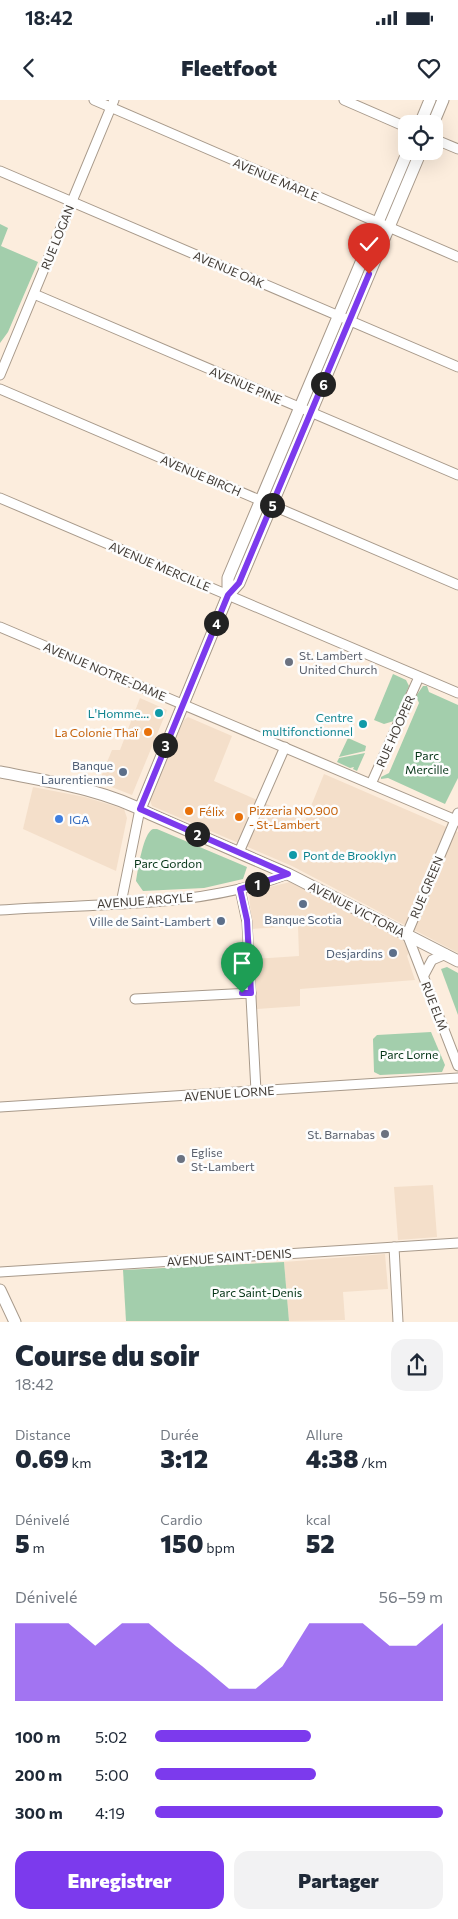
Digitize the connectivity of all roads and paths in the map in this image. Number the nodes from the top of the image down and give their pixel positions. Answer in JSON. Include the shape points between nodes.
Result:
{"nodes":[{"id":1,"x":94,"y":100,"type":"edge"},
{"id":2,"x":344,"y":100,"type":"edge"},
{"id":3,"x":430,"y":100,"type":"edge"},
{"id":4,"x":442,"y":100,"type":"edge"},
{"id":5,"x":113,"y":104,"type":"edge"},
{"id":6,"x":424,"y":115,"type":"edge"},
{"id":7,"x":436,"y":115,"type":"edge"},
{"id":8,"x":398,"y":124,"type":"edge"},
{"id":9,"x":443,"y":143,"type":"edge"},
{"id":10,"x":458,"y":149,"type":"edge"},
{"id":11,"x":405,"y":160,"type":"edge"},
{"id":12,"x":416,"y":160,"type":"edge"},
{"id":13,"x":0,"y":171,"type":"edge"},
{"id":14,"x":71,"y":202,"type":"junction"},
{"id":15,"x":384,"y":225,"type":"junction"},
{"id":16,"x":458,"y":257,"type":"edge"},
{"id":17,"x":34,"y":294,"type":"junction"},
{"id":18,"x":344,"y":318,"type":"junction"},
{"id":19,"x":458,"y":366,"type":"edge"},
{"id":20,"x":0,"y":375,"type":"edge"},
{"id":21,"x":0,"y":389,"type":"edge"},
{"id":22,"x":306,"y":410,"type":"junction"},
{"id":23,"x":458,"y":475,"type":"edge"},
{"id":24,"x":0,"y":498,"type":"edge"},
{"id":25,"x":267,"y":503,"type":"junction"},
{"id":26,"x":458,"y":585,"type":"edge"},
{"id":27,"x":228,"y":595,"type":"junction"},
{"id":28,"x":0,"y":627,"type":"edge"},
{"id":29,"x":419,"y":677,"type":"junction"},
{"id":30,"x":458,"y":693,"type":"edge"},
{"id":31,"x":181,"y":703,"type":"junction"},
{"id":32,"x":285,"y":747,"type":"junction"},
{"id":33,"x":0,"y":772,"type":"edge"},
{"id":34,"x":371,"y":784,"type":"junction"},
{"id":35,"x":140,"y":809,"type":"junction"},
{"id":36,"x":457,"y":818,"type":"edge"},
{"id":37,"x":239,"y":852,"type":"junction"},
{"id":38,"x":288,"y":874,"type":"junction"},
{"id":39,"x":240,"y":889,"type":"junction"},
{"id":40,"x":120,"y":902,"type":"junction"},
{"id":41,"x":0,"y":910,"type":"edge"},
{"id":42,"x":407,"y":934,"type":"junction"},
{"id":43,"x":446,"y":954,"type":"junction"},
{"id":44,"x":458,"y":961,"type":"edge"},
{"id":45,"x":424,"y":975,"type":"junction"},
{"id":46,"x":251,"y":993,"type":"junction"},
{"id":47,"x":135,"y":998,"type":"dead end"},
{"id":48,"x":458,"y":1066,"type":"edge"},
{"id":49,"x":458,"y":1078,"type":"edge"},
{"id":50,"x":256,"y":1091,"type":"junction"},
{"id":51,"x":0,"y":1107,"type":"edge"},
{"id":52,"x":458,"y":1243,"type":"edge"},
{"id":53,"x":394,"y":1247,"type":"junction"},
{"id":54,"x":0,"y":1272,"type":"edge"},
{"id":55,"x":0,"y":1290,"type":"edge"},
{"id":56,"x":15,"y":1322,"type":"edge"},
{"id":57,"x":398,"y":1322,"type":"edge"}],
"edges":[{"from":1,"to":5,"type":"street","name":"AVENUE MAPLE"},
{"from":2,"to":8,"type":"street"},
{"from":3,"to":6,"type":"street"},
{"from":4,"to":7,"type":"street"},
{"from":5,"to":14,"type":"street","name":"RUE LOGAN"},
{"from":5,"to":15,"type":"street","name":"AVENUE MAPLE"},
{"from":9,"to":10,"type":"street"},
{"from":11,"to":15,"type":"street"},
{"from":12,"to":15,"type":"street"},
{"from":13,"to":14,"type":"street","name":"AVENUE OAK"},
{"from":14,"to":17,"type":"street","name":"RUE LOGAN"},
{"from":14,"to":18,"type":"street","name":"AVENUE OAK"},
{"from":15,"to":16,"type":"street","name":"AVENUE MAPLE"},
{"from":15,"to":18,"type":"street"},
{"from":17,"to":20,"type":"street","name":"RUE LOGAN"},
{"from":17,"to":22,"type":"street","name":"AVENUE PINE"},
{"from":18,"to":19,"type":"street","name":"AVENUE OAK"},
{"from":18,"to":22,"type":"street"},
{"from":21,"to":25,"type":"street","name":"AVENUE BIRCH"},
{"from":22,"to":23,"type":"street","name":"AVENUE PINE"},
{"from":22,"to":25,"type":"street"},
{"from":24,"to":27,"type":"street","name":"AVENUE MERCILLE"},
{"from":25,"to":26,"type":"street","name":"AVENUE BIRCH"},
{"from":25,"to":27,"type":"street","via":[[228,578]]},
{"from":27,"to":29,"type":"street","name":"AVENUE MERCILLE"},
{"from":27,"to":31,"type":"street"},
{"from":28,"to":31,"type":"street","name":"AVENUE NOTRE-DAME"},
{"from":29,"to":30,"type":"street","name":"AVENUE MERCILLE"},
{"from":29,"to":34,"type":"street","name":"RUE HOOPER"},
{"from":31,"to":32,"type":"street","name":"AVENUE NOTRE-DAME"},
{"from":31,"to":35,"type":"street"},
{"from":32,"to":34,"type":"street","name":"AVENUE NOTRE-DAME"},
{"from":32,"to":37,"type":"street"},
{"from":33,"to":35,"type":"street","name":"AVENUE VICTORIA","via":[[90,790]]},
{"from":34,"to":36,"type":"street","name":"AVENUE NOTRE-DAME"},
{"from":35,"to":37,"type":"street","name":"AVENUE VICTORIA"},
{"from":35,"to":40,"type":"street"},
{"from":36,"to":42,"type":"street","name":"RUE GREEN"},
{"from":37,"to":38,"type":"street","name":"AVENUE VICTORIA"},
{"from":38,"to":39,"type":"street","name":"AVENUE ARGYLE"},
{"from":38,"to":42,"type":"street","name":"AVENUE VICTORIA"},
{"from":39,"to":40,"type":"street","name":"AVENUE ARGYLE","via":[[204,896]]},
{"from":39,"to":46,"type":"street","via":[[247,920]]},
{"from":40,"to":41,"type":"street","name":"AVENUE ARGYLE"},
{"from":42,"to":43,"type":"street","name":"AVENUE VICTORIA"},
{"from":42,"to":45,"type":"street","name":"RUE ELM"},
{"from":43,"to":44,"type":"street","name":"AVENUE VICTORIA"},
{"from":43,"to":45,"type":"street","name":"RUE ELM","via":[[432,960]]},
{"from":45,"to":48,"type":"street","name":"RUE ELM"},
{"from":46,"to":47,"type":"street"},
{"from":46,"to":50,"type":"street"},
{"from":49,"to":50,"type":"street","name":"AVENUE LORNE"},
{"from":50,"to":51,"type":"street","name":"AVENUE LORNE"},
{"from":52,"to":53,"type":"street","name":"AVENUE SAINT-DENIS"},
{"from":53,"to":54,"type":"street","name":"AVENUE SAINT-DENIS"},
{"from":53,"to":57,"type":"street"},
{"from":55,"to":56,"type":"street"}]}
